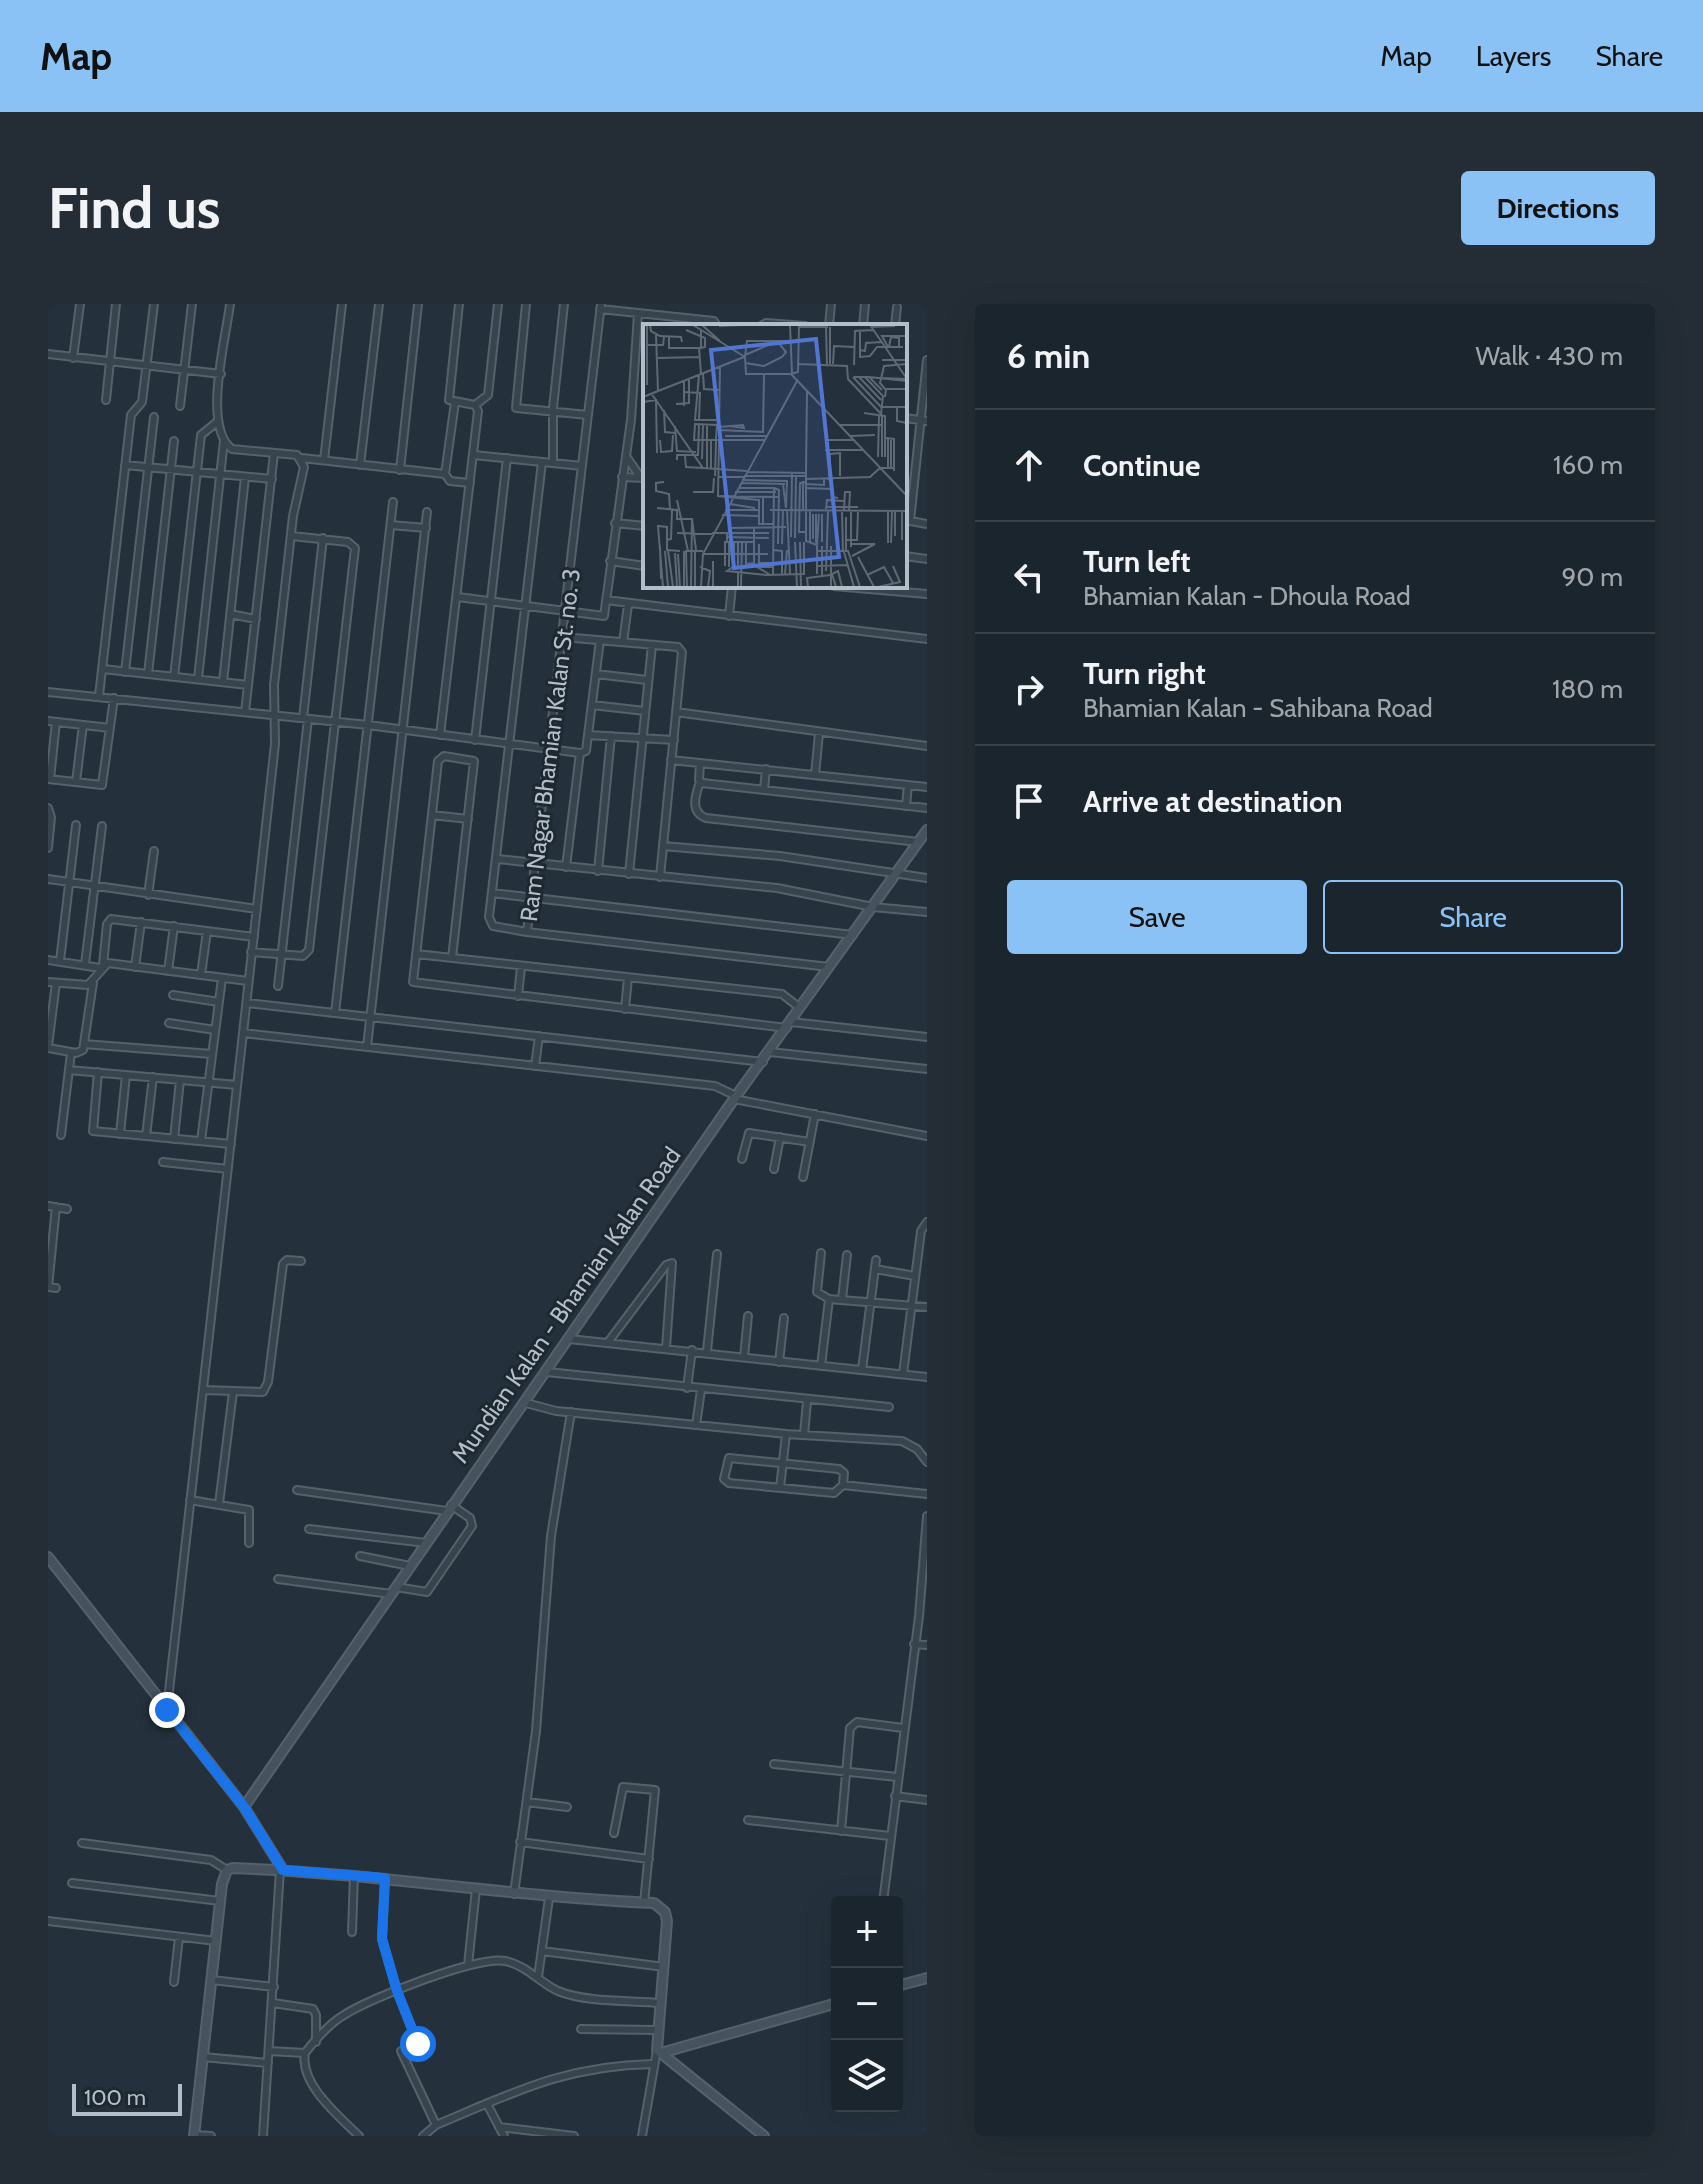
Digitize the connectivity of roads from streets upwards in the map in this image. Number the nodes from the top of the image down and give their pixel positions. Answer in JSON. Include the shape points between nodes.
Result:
{"nodes":[{"id":1,"x":80,"y":304,"type":"edge"},
{"id":2,"x":116,"y":304,"type":"edge"},
{"id":3,"x":154,"y":304,"type":"edge"},
{"id":4,"x":192,"y":304,"type":"edge"},
{"id":5,"x":230,"y":304,"type":"edge"},
{"id":6,"x":342,"y":304,"type":"edge"},
{"id":7,"x":379,"y":304,"type":"edge"},
{"id":8,"x":418,"y":304,"type":"edge"},
{"id":9,"x":459,"y":304,"type":"edge"},
{"id":10,"x":498,"y":304,"type":"edge"},
{"id":11,"x":526,"y":304,"type":"edge"},
{"id":12,"x":564,"y":304,"type":"edge"},
{"id":13,"x":831,"y":304,"type":"edge"},
{"id":14,"x":865,"y":304,"type":"edge"},
{"id":15,"x":600,"y":307,"type":"edge"},
{"id":16,"x":897,"y":307,"type":"dead end"},
{"id":17,"x":638,"y":314,"type":"junction"},
{"id":18,"x":678,"y":317,"type":"junction"},
{"id":19,"x":678,"y":324,"type":"edge"},
{"id":20,"x":716,"y":324,"type":"edge"},
{"id":21,"x":829,"y":324,"type":"edge"},
{"id":22,"x":863,"y":324,"type":"edge"},
{"id":23,"x":895,"y":324,"type":"edge"},
{"id":24,"x":48,"y":354,"type":"edge"},
{"id":25,"x":73,"y":358,"type":"junction"},
{"id":26,"x":927,"y":360,"type":"edge"},
{"id":27,"x":110,"y":362,"type":"junction"},
{"id":28,"x":147,"y":366,"type":"junction"},
{"id":29,"x":184,"y":369,"type":"junction"},
{"id":30,"x":221,"y":374,"type":"junction"},
{"id":31,"x":634,"y":387,"type":"junction"},
{"id":32,"x":643,"y":388,"type":"edge"},
{"id":33,"x":106,"y":400,"type":"dead end"},
{"id":34,"x":455,"y":402,"type":"junction"},
{"id":35,"x":475,"y":405,"type":"junction"},
{"id":36,"x":180,"y":406,"type":"dead end"},
{"id":37,"x":553,"y":412,"type":"junction"},
{"id":38,"x":588,"y":415,"type":"junction"},
{"id":39,"x":154,"y":417,"type":"dead end"},
{"id":40,"x":924,"y":421,"type":"edge"},
{"id":41,"x":217,"y":422,"type":"junction"},
{"id":42,"x":224,"y":440,"type":"junction"},
{"id":43,"x":174,"y":441,"type":"dead end"},
{"id":44,"x":274,"y":453,"type":"junction"},
{"id":45,"x":474,"y":455,"type":"junction"},
{"id":46,"x":626,"y":456,"type":"junction"},
{"id":47,"x":301,"y":458,"type":"junction"},
{"id":48,"x":507,"y":458,"type":"junction"},
{"id":49,"x":324,"y":460,"type":"junction"},
{"id":50,"x":542,"y":462,"type":"junction"},
{"id":51,"x":553,"y":463,"type":"junction"},
{"id":52,"x":125,"y":465,"type":"junction"},
{"id":53,"x":360,"y":465,"type":"junction"},
{"id":54,"x":582,"y":466,"type":"junction"},
{"id":55,"x":149,"y":467,"type":"junction"},
{"id":56,"x":171,"y":469,"type":"junction"},
{"id":57,"x":400,"y":470,"type":"junction"},
{"id":58,"x":196,"y":472,"type":"junction"},
{"id":59,"x":445,"y":474,"type":"junction"},
{"id":60,"x":220,"y":475,"type":"junction"},
{"id":61,"x":245,"y":477,"type":"junction"},
{"id":62,"x":622,"y":477,"type":"junction"},
{"id":63,"x":643,"y":478,"type":"edge"},
{"id":64,"x":272,"y":479,"type":"junction"},
{"id":65,"x":470,"y":483,"type":"junction"},
{"id":66,"x":393,"y":502,"type":"dead end"},
{"id":67,"x":427,"y":512,"type":"dead end"},
{"id":68,"x":907,"y":521,"type":"edge"},
{"id":69,"x":615,"y":523,"type":"junction"},
{"id":70,"x":927,"y":524,"type":"edge"},
{"id":71,"x":391,"y":525,"type":"junction"},
{"id":72,"x":643,"y":526,"type":"edge"},
{"id":73,"x":426,"y":528,"type":"junction"},
{"id":74,"x":292,"y":536,"type":"junction"},
{"id":75,"x":323,"y":538,"type":"junction"},
{"id":76,"x":907,"y":556,"type":"edge"},
{"id":77,"x":927,"y":559,"type":"edge"},
{"id":78,"x":610,"y":561,"type":"junction"},
{"id":79,"x":643,"y":566,"type":"edge"},
{"id":80,"x":732,"y":588,"type":"edge"},
{"id":81,"x":857,"y":588,"type":"edge"},
{"id":82,"x":927,"y":594,"type":"edge"},
{"id":83,"x":458,"y":597,"type":"junction"},
{"id":84,"x":490,"y":600,"type":"junction"},
{"id":85,"x":606,"y":600,"type":"junction"},
{"id":86,"x":526,"y":605,"type":"junction"},
{"id":87,"x":628,"y":605,"type":"junction"},
{"id":88,"x":566,"y":610,"type":"junction"},
{"id":89,"x":230,"y":614,"type":"junction"},
{"id":90,"x":729,"y":616,"type":"junction"},
{"id":91,"x":256,"y":619,"type":"junction"},
{"id":92,"x":563,"y":637,"type":"junction"},
{"id":93,"x":927,"y":639,"type":"edge"},
{"id":94,"x":600,"y":640,"type":"junction"},
{"id":95,"x":623,"y":642,"type":"junction"},
{"id":96,"x":652,"y":645,"type":"junction"},
{"id":97,"x":103,"y":669,"type":"junction"},
{"id":98,"x":125,"y":672,"type":"junction"},
{"id":99,"x":148,"y":674,"type":"junction"},
{"id":100,"x":596,"y":674,"type":"junction"},
{"id":101,"x":174,"y":677,"type":"junction"},
{"id":102,"x":198,"y":679,"type":"junction"},
{"id":103,"x":647,"y":680,"type":"junction"},
{"id":104,"x":223,"y":682,"type":"junction"},
{"id":105,"x":248,"y":685,"type":"junction"},
{"id":106,"x":48,"y":692,"type":"edge"},
{"id":107,"x":99,"y":696,"type":"junction"},
{"id":108,"x":114,"y":698,"type":"junction"},
{"id":109,"x":592,"y":705,"type":"junction"},
{"id":110,"x":645,"y":711,"type":"junction"},
{"id":111,"x":245,"y":712,"type":"junction"},
{"id":112,"x":676,"y":712,"type":"junction"},
{"id":113,"x":276,"y":716,"type":"junction"},
{"id":114,"x":305,"y":718,"type":"junction"},
{"id":115,"x":336,"y":721,"type":"junction"},
{"id":116,"x":52,"y":722,"type":"edge"},
{"id":117,"x":83,"y":725,"type":"junction"},
{"id":118,"x":368,"y":725,"type":"junction"},
{"id":119,"x":110,"y":728,"type":"junction"},
{"id":120,"x":403,"y":730,"type":"junction"},
{"id":121,"x":819,"y":733,"type":"junction"},
{"id":122,"x":440,"y":735,"type":"junction"},
{"id":123,"x":588,"y":735,"type":"junction"},
{"id":124,"x":611,"y":736,"type":"junction"},
{"id":125,"x":642,"y":738,"type":"junction"},
{"id":126,"x":475,"y":740,"type":"junction"},
{"id":127,"x":674,"y":740,"type":"junction"},
{"id":128,"x":510,"y":744,"type":"junction"},
{"id":129,"x":927,"y":746,"type":"edge"},
{"id":130,"x":550,"y":749,"type":"junction"},
{"id":131,"x":580,"y":753,"type":"junction"},
{"id":132,"x":671,"y":760,"type":"junction"},
{"id":133,"x":700,"y":763,"type":"junction"},
{"id":134,"x":766,"y":769,"type":"junction"},
{"id":135,"x":815,"y":775,"type":"junction"},
{"id":136,"x":49,"y":779,"type":"edge"},
{"id":137,"x":76,"y":782,"type":"junction"},
{"id":138,"x":700,"y":782,"type":"junction"},
{"id":139,"x":908,"y":785,"type":"junction"},
{"id":140,"x":927,"y":787,"type":"edge"},
{"id":141,"x":764,"y":790,"type":"junction"},
{"id":142,"x":906,"y":806,"type":"junction"},
{"id":143,"x":48,"y":808,"type":"edge"},
{"id":144,"x":927,"y":808,"type":"edge"},
{"id":145,"x":432,"y":815,"type":"junction"},
{"id":146,"x":468,"y":819,"type":"junction"},
{"id":147,"x":76,"y":825,"type":"dead end"},
{"id":148,"x":102,"y":826,"type":"dead end"},
{"id":149,"x":927,"y":830,"type":"edge"},
{"id":150,"x":918,"y":842,"type":"junction"},
{"id":151,"x":663,"y":846,"type":"junction"},
{"id":152,"x":48,"y":848,"type":"edge"},
{"id":153,"x":154,"y":851,"type":"dead end"},
{"id":154,"x":497,"y":859,"type":"junction"},
{"id":155,"x":535,"y":864,"type":"junction"},
{"id":156,"x":566,"y":867,"type":"junction"},
{"id":157,"x":598,"y":871,"type":"junction"},
{"id":158,"x":629,"y":874,"type":"junction"},
{"id":159,"x":895,"y":875,"type":"junction"},
{"id":160,"x":660,"y":877,"type":"junction"},
{"id":161,"x":927,"y":878,"type":"edge"},
{"id":162,"x":48,"y":879,"type":"edge"},
{"id":163,"x":70,"y":882,"type":"junction"},
{"id":164,"x":95,"y":886,"type":"junction"},
{"id":165,"x":492,"y":893,"type":"junction"},
{"id":166,"x":148,"y":895,"type":"junction"},
{"id":167,"x":530,"y":897,"type":"junction"},
{"id":168,"x":873,"y":907,"type":"junction"},
{"id":169,"x":257,"y":909,"type":"junction"},
{"id":170,"x":927,"y":912,"type":"edge"},
{"id":171,"x":141,"y":922,"type":"junction"},
{"id":172,"x":174,"y":926,"type":"junction"},
{"id":173,"x":207,"y":931,"type":"junction"},
{"id":174,"x":527,"y":932,"type":"junction"},
{"id":175,"x":853,"y":935,"type":"junction"},
{"id":176,"x":254,"y":937,"type":"junction"},
{"id":177,"x":251,"y":952,"type":"junction"},
{"id":178,"x":282,"y":954,"type":"junction"},
{"id":179,"x":416,"y":954,"type":"junction"},
{"id":180,"x":452,"y":958,"type":"junction"},
{"id":181,"x":48,"y":960,"type":"edge"},
{"id":182,"x":60,"y":961,"type":"junction"},
{"id":183,"x":85,"y":964,"type":"junction"},
{"id":184,"x":101,"y":967,"type":"junction"},
{"id":185,"x":135,"y":967,"type":"junction"},
{"id":186,"x":521,"y":967,"type":"junction"},
{"id":187,"x":829,"y":967,"type":"junction"},
{"id":188,"x":168,"y":971,"type":"junction"},
{"id":189,"x":201,"y":975,"type":"junction"},
{"id":190,"x":222,"y":978,"type":"junction"},
{"id":191,"x":628,"y":978,"type":"junction"},
{"id":192,"x":248,"y":981,"type":"junction"},
{"id":193,"x":52,"y":982,"type":"edge"},
{"id":194,"x":93,"y":983,"type":"junction"},
{"id":195,"x":278,"y":986,"type":"dead end"},
{"id":196,"x":173,"y":995,"type":"dead end"},
{"id":197,"x":518,"y":996,"type":"junction"},
{"id":198,"x":219,"y":1002,"type":"junction"},
{"id":199,"x":247,"y":1003,"type":"junction"},
{"id":200,"x":800,"y":1008,"type":"junction"},
{"id":201,"x":625,"y":1009,"type":"junction"},
{"id":202,"x":335,"y":1013,"type":"junction"},
{"id":203,"x":371,"y":1016,"type":"junction"},
{"id":204,"x":169,"y":1023,"type":"dead end"},
{"id":205,"x":789,"y":1025,"type":"junction"},
{"id":206,"x":215,"y":1030,"type":"junction"},
{"id":207,"x":243,"y":1033,"type":"junction"},
{"id":208,"x":539,"y":1036,"type":"junction"},
{"id":209,"x":927,"y":1037,"type":"edge"},
{"id":210,"x":84,"y":1044,"type":"junction"},
{"id":211,"x":48,"y":1047,"type":"edge"},
{"id":212,"x":367,"y":1047,"type":"junction"},
{"id":213,"x":770,"y":1052,"type":"junction"},
{"id":214,"x":71,"y":1053,"type":"junction"},
{"id":215,"x":212,"y":1054,"type":"junction"},
{"id":216,"x":763,"y":1062,"type":"junction"},
{"id":217,"x":535,"y":1066,"type":"junction"},
{"id":218,"x":927,"y":1069,"type":"edge"},
{"id":219,"x":69,"y":1070,"type":"junction"},
{"id":220,"x":98,"y":1072,"type":"junction"},
{"id":221,"x":126,"y":1075,"type":"junction"},
{"id":222,"x":153,"y":1077,"type":"junction"},
{"id":223,"x":180,"y":1080,"type":"junction"},
{"id":224,"x":208,"y":1082,"type":"junction"},
{"id":225,"x":237,"y":1085,"type":"junction"},
{"id":226,"x":735,"y":1097,"type":"junction"},
{"id":227,"x":815,"y":1114,"type":"junction"},
{"id":228,"x":120,"y":1134,"type":"junction"},
{"id":229,"x":61,"y":1135,"type":"dead end"},
{"id":230,"x":146,"y":1136,"type":"junction"},
{"id":231,"x":927,"y":1136,"type":"edge"},
{"id":232,"x":780,"y":1137,"type":"junction"},
{"id":233,"x":174,"y":1139,"type":"junction"},
{"id":234,"x":201,"y":1141,"type":"junction"},
{"id":235,"x":810,"y":1142,"type":"junction"},
{"id":236,"x":231,"y":1144,"type":"junction"},
{"id":237,"x":742,"y":1159,"type":"dead end"},
{"id":238,"x":163,"y":1162,"type":"dead end"},
{"id":239,"x":228,"y":1169,"type":"junction"},
{"id":240,"x":774,"y":1169,"type":"dead end"},
{"id":241,"x":803,"y":1177,"type":"dead end"},
{"id":242,"x":48,"y":1206,"type":"edge"},
{"id":243,"x":56,"y":1207,"type":"junction"},
{"id":244,"x":67,"y":1209,"type":"dead end"},
{"id":245,"x":927,"y":1222,"type":"edge"},
{"id":246,"x":821,"y":1253,"type":"dead end"},
{"id":247,"x":717,"y":1254,"type":"dead end"},
{"id":248,"x":847,"y":1255,"type":"dead end"},
{"id":249,"x":876,"y":1260,"type":"dead end"},
{"id":250,"x":301,"y":1261,"type":"dead end"},
{"id":251,"x":875,"y":1269,"type":"junction"},
{"id":252,"x":915,"y":1276,"type":"junction"},
{"id":253,"x":56,"y":1288,"type":"dead end"},
{"id":254,"x":829,"y":1299,"type":"junction"},
{"id":255,"x":842,"y":1299,"type":"junction"},
{"id":256,"x":870,"y":1303,"type":"junction"},
{"id":257,"x":911,"y":1306,"type":"junction"},
{"id":258,"x":927,"y":1307,"type":"edge"},
{"id":259,"x":748,"y":1316,"type":"dead end"},
{"id":260,"x":784,"y":1318,"type":"dead end"},
{"id":261,"x":569,"y":1339,"type":"junction"},
{"id":262,"x":609,"y":1341,"type":"junction"},
{"id":263,"x":666,"y":1348,"type":"junction"},
{"id":264,"x":692,"y":1350,"type":"junction"},
{"id":265,"x":707,"y":1351,"type":"junction"},
{"id":266,"x":744,"y":1357,"type":"junction"},
{"id":267,"x":779,"y":1362,"type":"junction"},
{"id":268,"x":821,"y":1366,"type":"junction"},
{"id":269,"x":862,"y":1370,"type":"junction"},
{"id":270,"x":547,"y":1372,"type":"junction"},
{"id":271,"x":903,"y":1374,"type":"junction"},
{"id":272,"x":927,"y":1377,"type":"edge"},
{"id":273,"x":687,"y":1388,"type":"junction"},
{"id":274,"x":203,"y":1390,"type":"junction"},
{"id":275,"x":701,"y":1390,"type":"junction"},
{"id":276,"x":233,"y":1392,"type":"junction"},
{"id":277,"x":807,"y":1401,"type":"junction"},
{"id":278,"x":526,"y":1403,"type":"junction"},
{"id":279,"x":889,"y":1407,"type":"dead end"},
{"id":280,"x":571,"y":1412,"type":"junction"},
{"id":281,"x":696,"y":1425,"type":"junction"},
{"id":282,"x":786,"y":1434,"type":"junction"},
{"id":283,"x":804,"y":1435,"type":"junction"},
{"id":284,"x":927,"y":1462,"type":"edge"},
{"id":285,"x":782,"y":1463,"type":"junction"},
{"id":286,"x":843,"y":1485,"type":"junction"},
{"id":287,"x":780,"y":1488,"type":"junction"},
{"id":288,"x":297,"y":1490,"type":"dead end"},
{"id":289,"x":927,"y":1494,"type":"edge"},
{"id":290,"x":190,"y":1500,"type":"junction"},
{"id":291,"x":219,"y":1504,"type":"junction"},
{"id":292,"x":449,"y":1508,"type":"junction"},
{"id":293,"x":927,"y":1516,"type":"edge"},
{"id":294,"x":309,"y":1529,"type":"dead end"},
{"id":295,"x":249,"y":1543,"type":"dead end"},
{"id":296,"x":426,"y":1543,"type":"junction"},
{"id":297,"x":926,"y":1549,"type":"edge"},
{"id":298,"x":360,"y":1556,"type":"dead end"},
{"id":299,"x":48,"y":1557,"type":"edge"},
{"id":300,"x":410,"y":1566,"type":"junction"},
{"id":301,"x":278,"y":1579,"type":"dead end"},
{"id":302,"x":924,"y":1587,"type":"edge"},
{"id":303,"x":393,"y":1591,"type":"junction"},
{"id":304,"x":923,"y":1616,"type":"edge"},
{"id":305,"x":914,"y":1644,"type":"junction"},
{"id":306,"x":927,"y":1645,"type":"edge"},
{"id":307,"x":167,"y":1710,"type":"junction"},
{"id":308,"x":903,"y":1728,"type":"junction"},
{"id":309,"x":774,"y":1764,"type":"dead end"},
{"id":310,"x":846,"y":1771,"type":"junction"},
{"id":311,"x":897,"y":1777,"type":"junction"},
{"id":312,"x":895,"y":1796,"type":"junction"},
{"id":313,"x":927,"y":1800,"type":"edge"},
{"id":314,"x":527,"y":1802,"type":"junction"},
{"id":315,"x":244,"y":1807,"type":"junction"},
{"id":316,"x":567,"y":1807,"type":"dead end"},
{"id":317,"x":748,"y":1820,"type":"dead end"},
{"id":318,"x":841,"y":1831,"type":"junction"},
{"id":319,"x":614,"y":1833,"type":"dead end"},
{"id":320,"x":890,"y":1836,"type":"junction"},
{"id":321,"x":520,"y":1842,"type":"junction"},
{"id":322,"x":82,"y":1843,"type":"dead end"},
{"id":323,"x":649,"y":1859,"type":"junction"},
{"id":324,"x":227,"y":1870,"type":"junction"},
{"id":325,"x":281,"y":1870,"type":"junction"},
{"id":326,"x":354,"y":1875,"type":"junction"},
{"id":327,"x":385,"y":1878,"type":"junction"},
{"id":328,"x":72,"y":1883,"type":"dead end"},
{"id":329,"x":476,"y":1889,"type":"junction"},
{"id":330,"x":514,"y":1894,"type":"junction"},
{"id":331,"x":884,"y":1896,"type":"edge"},
{"id":332,"x":549,"y":1898,"type":"junction"},
{"id":333,"x":220,"y":1901,"type":"junction"},
{"id":334,"x":644,"y":1903,"type":"junction"},
{"id":335,"x":48,"y":1921,"type":"edge"},
{"id":336,"x":352,"y":1932,"type":"dead end"},
{"id":337,"x":179,"y":1937,"type":"junction"},
{"id":338,"x":216,"y":1941,"type":"junction"},
{"id":339,"x":542,"y":1951,"type":"junction"},
{"id":340,"x":468,"y":1965,"type":"junction"},
{"id":341,"x":664,"y":1967,"type":"junction"},
{"id":342,"x":538,"y":1977,"type":"junction"},
{"id":343,"x":927,"y":1978,"type":"edge"},
{"id":344,"x":212,"y":1980,"type":"junction"},
{"id":345,"x":174,"y":1982,"type":"dead end"},
{"id":346,"x":903,"y":1984,"type":"edge"},
{"id":347,"x":274,"y":1987,"type":"junction"},
{"id":348,"x":397,"y":1991,"type":"junction"},
{"id":349,"x":273,"y":2003,"type":"junction"},
{"id":350,"x":661,"y":2003,"type":"junction"},
{"id":351,"x":831,"y":2005,"type":"edge"},
{"id":352,"x":581,"y":2029,"type":"dead end"},
{"id":353,"x":657,"y":2030,"type":"junction"},
{"id":354,"x":316,"y":2042,"type":"junction"},
{"id":355,"x":418,"y":2044,"type":"dead end"},
{"id":356,"x":269,"y":2051,"type":"junction"},
{"id":357,"x":401,"y":2051,"type":"dead end"},
{"id":358,"x":659,"y":2052,"type":"junction"},
{"id":359,"x":305,"y":2053,"type":"junction"},
{"id":360,"x":203,"y":2057,"type":"junction"},
{"id":361,"x":268,"y":2063,"type":"junction"},
{"id":362,"x":652,"y":2064,"type":"junction"},
{"id":363,"x":487,"y":2104,"type":"junction"},
{"id":364,"x":436,"y":2125,"type":"junction"},
{"id":365,"x":499,"y":2127,"type":"junction"},
{"id":366,"x":194,"y":2135,"type":"edge"},
{"id":367,"x":211,"y":2136,"type":"edge"},
{"id":368,"x":263,"y":2136,"type":"edge"},
{"id":369,"x":359,"y":2136,"type":"edge"},
{"id":370,"x":423,"y":2136,"type":"edge"},
{"id":371,"x":504,"y":2136,"type":"edge"},
{"id":372,"x":574,"y":2136,"type":"edge"},
{"id":373,"x":642,"y":2136,"type":"edge"},
{"id":374,"x":764,"y":2136,"type":"edge"}],
"edges":[{"from":1,"to":25,"type":"street"},
{"from":2,"to":27,"type":"street"},
{"from":3,"to":28,"type":"street"},
{"from":4,"to":29,"type":"street"},
{"from":5,"to":30,"type":"street"},
{"from":6,"to":49,"type":"street"},
{"from":7,"to":53,"type":"street"},
{"from":8,"to":57,"type":"street"},
{"from":9,"to":34,"type":"street","via":[[449,396]]},
{"from":10,"to":35,"type":"street","via":[[488,395]]},
{"from":11,"to":37,"type":"street","via":[[515,405],[518,410]]},
{"from":12,"to":37,"type":"street"},
{"from":13,"to":21,"type":"street"},
{"from":14,"to":22,"type":"street"},
{"from":15,"to":17,"type":"street"},
{"from":15,"to":38,"type":"street","name":"Ram Nagar Bhamian Kalan St. no. 3"},
{"from":16,"to":23,"type":"street"},
{"from":17,"to":18,"type":"street"},
{"from":17,"to":31,"type":"street"},
{"from":18,"to":19,"type":"street"},
{"from":18,"to":20,"type":"street"},
{"from":24,"to":25,"type":"street"},
{"from":25,"to":27,"type":"street"},
{"from":26,"to":40,"type":"street"},
{"from":27,"to":28,"type":"street"},
{"from":27,"to":33,"type":"street"},
{"from":28,"to":29,"type":"street"},
{"from":28,"to":52,"type":"street","via":[[142,402],[131,415]]},
{"from":29,"to":30,"type":"street"},
{"from":29,"to":36,"type":"street"},
{"from":30,"to":41,"type":"street"},
{"from":31,"to":32,"type":"street"},
{"from":31,"to":46,"type":"street"},
{"from":34,"to":35,"type":"street"},
{"from":34,"to":59,"type":"street"},
{"from":35,"to":45,"type":"street"},
{"from":37,"to":38,"type":"street"},
{"from":37,"to":51,"type":"street"},
{"from":38,"to":54,"type":"street","name":"Ram Nagar Bhamian Kalan St. no. 3"},
{"from":39,"to":55,"type":"street"},
{"from":40,"to":68,"type":"street"},
{"from":41,"to":42,"type":"street"},
{"from":41,"to":58,"type":"street","via":[[202,432]]},
{"from":42,"to":44,"type":"street","via":[[232,449]]},
{"from":42,"to":60,"type":"street"},
{"from":43,"to":56,"type":"street"},
{"from":44,"to":47,"type":"street"},
{"from":44,"to":64,"type":"street"},
{"from":45,"to":48,"type":"street"},
{"from":45,"to":65,"type":"street"},
{"from":46,"to":62,"type":"street"},
{"from":46,"to":63,"type":"street"},
{"from":47,"to":49,"type":"street"},
{"from":47,"to":74,"type":"street","via":[[304,467]]},
{"from":48,"to":50,"type":"street"},
{"from":48,"to":84,"type":"street"},
{"from":49,"to":53,"type":"street"},
{"from":50,"to":51,"type":"street"},
{"from":50,"to":86,"type":"street"},
{"from":51,"to":54,"type":"street"},
{"from":52,"to":55,"type":"street"},
{"from":52,"to":97,"type":"street"},
{"from":53,"to":57,"type":"street"},
{"from":54,"to":88,"type":"street","name":"Ram Nagar Bhamian Kalan St. no. 3"},
{"from":55,"to":56,"type":"street"},
{"from":55,"to":98,"type":"street"},
{"from":56,"to":58,"type":"street"},
{"from":56,"to":99,"type":"street"},
{"from":57,"to":59,"type":"street"},
{"from":58,"to":60,"type":"street"},
{"from":58,"to":101,"type":"street"},
{"from":59,"to":65,"type":"street","via":[[450,481]]},
{"from":60,"to":61,"type":"street"},
{"from":60,"to":102,"type":"street"},
{"from":61,"to":64,"type":"street"},
{"from":61,"to":89,"type":"street"},
{"from":62,"to":63,"type":"street"},
{"from":62,"to":69,"type":"street"},
{"from":64,"to":91,"type":"street"},
{"from":65,"to":83,"type":"street"},
{"from":66,"to":71,"type":"street"},
{"from":67,"to":73,"type":"street"},
{"from":68,"to":70,"type":"street"},
{"from":69,"to":72,"type":"street"},
{"from":69,"to":78,"type":"street"},
{"from":71,"to":73,"type":"street"},
{"from":71,"to":118,"type":"street"},
{"from":73,"to":120,"type":"street"},
{"from":74,"to":75,"type":"street"},
{"from":74,"to":113,"type":"street","via":[[274,685]]},
{"from":75,"to":114,"type":"street"},
{"from":75,"to":115,"type":"street","via":[[352,542],[355,548]]},
{"from":76,"to":77,"type":"street"},
{"from":78,"to":79,"type":"street"},
{"from":78,"to":85,"type":"street"},
{"from":80,"to":90,"type":"street"},
{"from":81,"to":82,"type":"street"},
{"from":83,"to":84,"type":"street"},
{"from":83,"to":122,"type":"street"},
{"from":84,"to":86,"type":"street"},
{"from":84,"to":126,"type":"street"},
{"from":85,"to":87,"type":"street"},
{"from":85,"to":88,"type":"street","via":[[604,616]]},
{"from":86,"to":88,"type":"street"},
{"from":86,"to":128,"type":"street"},
{"from":87,"to":90,"type":"street"},
{"from":87,"to":95,"type":"street"},
{"from":88,"to":92,"type":"street","name":"Ram Nagar Bhamian Kalan St. no. 3"},
{"from":89,"to":91,"type":"street"},
{"from":89,"to":104,"type":"street"},
{"from":90,"to":93,"type":"street"},
{"from":91,"to":105,"type":"street"},
{"from":92,"to":94,"type":"street"},
{"from":92,"to":130,"type":"street","name":"Ram Nagar Bhamian Kalan St. no. 3"},
{"from":94,"to":95,"type":"street"},
{"from":94,"to":100,"type":"street"},
{"from":95,"to":96,"type":"street"},
{"from":96,"to":103,"type":"street"},
{"from":96,"to":112,"type":"street","via":[[682,652]]},
{"from":97,"to":98,"type":"street"},
{"from":97,"to":107,"type":"street"},
{"from":98,"to":99,"type":"street"},
{"from":99,"to":101,"type":"street"},
{"from":100,"to":103,"type":"street"},
{"from":100,"to":109,"type":"street"},
{"from":101,"to":102,"type":"street"},
{"from":102,"to":104,"type":"street"},
{"from":103,"to":110,"type":"street"},
{"from":104,"to":105,"type":"street"},
{"from":105,"to":111,"type":"street"},
{"from":106,"to":107,"type":"street"},
{"from":107,"to":108,"type":"street"},
{"from":108,"to":111,"type":"street"},
{"from":108,"to":119,"type":"street"},
{"from":109,"to":110,"type":"street"},
{"from":109,"to":123,"type":"street"},
{"from":110,"to":125,"type":"street"},
{"from":111,"to":113,"type":"street"},
{"from":112,"to":121,"type":"street"},
{"from":112,"to":127,"type":"street"},
{"from":113,"to":114,"type":"street"},
{"from":113,"to":169,"type":"street"},
{"from":114,"to":115,"type":"street"},
{"from":114,"to":178,"type":"street"},
{"from":115,"to":118,"type":"street"},
{"from":115,"to":178,"type":"street","via":[[309,950],[303,956]]},
{"from":116,"to":117,"type":"street"},
{"from":116,"to":136,"type":"street"},
{"from":117,"to":119,"type":"street"},
{"from":117,"to":137,"type":"street"},
{"from":118,"to":120,"type":"street"},
{"from":118,"to":202,"type":"street"},
{"from":119,"to":137,"type":"street","via":[[102,785]]},
{"from":120,"to":122,"type":"street"},
{"from":120,"to":203,"type":"street"},
{"from":121,"to":129,"type":"street"},
{"from":121,"to":135,"type":"street"},
{"from":122,"to":126,"type":"street"},
{"from":123,"to":124,"type":"street"},
{"from":123,"to":131,"type":"street","via":[[586,751]]},
{"from":124,"to":125,"type":"street"},
{"from":124,"to":157,"type":"street"},
{"from":125,"to":127,"type":"street"},
{"from":125,"to":158,"type":"street"},
{"from":126,"to":128,"type":"street"},
{"from":127,"to":132,"type":"street"},
{"from":128,"to":130,"type":"street"},
{"from":128,"to":154,"type":"street"},
{"from":130,"to":131,"type":"street"},
{"from":130,"to":155,"type":"street","name":"Ram Nagar Bhamian Kalan St. no. 3"},
{"from":131,"to":156,"type":"street"},
{"from":132,"to":133,"type":"street"},
{"from":132,"to":151,"type":"street"},
{"from":133,"to":134,"type":"street"},
{"from":133,"to":138,"type":"street"},
{"from":134,"to":135,"type":"street"},
{"from":134,"to":141,"type":"street"},
{"from":135,"to":139,"type":"street"},
{"from":136,"to":137,"type":"street"},
{"from":138,"to":141,"type":"street"},
{"from":138,"to":150,"type":"street","via":[[694,804],[706,818]]},
{"from":139,"to":140,"type":"street"},
{"from":139,"to":142,"type":"street"},
{"from":141,"to":142,"type":"street"},
{"from":142,"to":144,"type":"street"},
{"from":143,"to":152,"type":"street"},
{"from":145,"to":146,"type":"street"},
{"from":145,"to":146,"type":"street","via":[[439,759],[471,758]]},
{"from":145,"to":179,"type":"street"},
{"from":146,"to":180,"type":"street"},
{"from":147,"to":163,"type":"street"},
{"from":148,"to":164,"type":"street"},
{"from":149,"to":150,"type":"street","name":"Mundian Kalan - Bhamian Kalan Road"},
{"from":150,"to":159,"type":"street","name":"Mundian Kalan - Bhamian Kalan Road"},
{"from":151,"to":159,"type":"street","via":[[780,856]]},
{"from":151,"to":160,"type":"street"},
{"from":153,"to":166,"type":"street"},
{"from":154,"to":155,"type":"street"},
{"from":154,"to":165,"type":"street"},
{"from":155,"to":156,"type":"street"},
{"from":155,"to":167,"type":"street","name":"Ram Nagar Bhamian Kalan St. no. 3"},
{"from":156,"to":157,"type":"street"},
{"from":157,"to":158,"type":"street"},
{"from":158,"to":160,"type":"street"},
{"from":159,"to":161,"type":"street"},
{"from":159,"to":168,"type":"street","name":"Mundian Kalan - Bhamian Kalan Road"},
{"from":160,"to":168,"type":"street","via":[[777,888]]},
{"from":162,"to":163,"type":"street"},
{"from":163,"to":164,"type":"street"},
{"from":163,"to":182,"type":"street"},
{"from":164,"to":166,"type":"street"},
{"from":164,"to":183,"type":"street"},
{"from":165,"to":167,"type":"street"},
{"from":165,"to":174,"type":"street","via":[[493,926]]},
{"from":166,"to":169,"type":"street"},
{"from":167,"to":174,"type":"street","name":"Ram Nagar Bhamian Kalan St. no. 3"},
{"from":167,"to":175,"type":"street"},
{"from":168,"to":170,"type":"street"},
{"from":168,"to":175,"type":"street","name":"Mundian Kalan - Bhamian Kalan Road"},
{"from":169,"to":176,"type":"street"},
{"from":171,"to":172,"type":"street"},
{"from":171,"to":184,"type":"street","via":[[108,920]]},
{"from":171,"to":185,"type":"street"},
{"from":172,"to":173,"type":"street"},
{"from":172,"to":188,"type":"street"},
{"from":173,"to":176,"type":"street"},
{"from":173,"to":189,"type":"street"},
{"from":174,"to":187,"type":"street","name":"Ram Nagar Bhamian Kalan St. no. 3"},
{"from":175,"to":187,"type":"street","name":"Mundian Kalan - Bhamian Kalan Road"},
{"from":176,"to":177,"type":"street"},
{"from":177,"to":178,"type":"street"},
{"from":177,"to":192,"type":"street"},
{"from":178,"to":195,"type":"street"},
{"from":179,"to":180,"type":"street"},
{"from":179,"to":197,"type":"street","via":[[412,978],[417,984]]},
{"from":180,"to":186,"type":"street"},
{"from":181,"to":182,"type":"street"},
{"from":182,"to":183,"type":"street"},
{"from":183,"to":184,"type":"street"},
{"from":184,"to":185,"type":"street"},
{"from":184,"to":194,"type":"street"},
{"from":185,"to":188,"type":"street"},
{"from":186,"to":191,"type":"street"},
{"from":186,"to":197,"type":"street"},
{"from":187,"to":200,"type":"street","name":"Mundian Kalan - Bhamian Kalan Road"},
{"from":188,"to":189,"type":"street"},
{"from":189,"to":190,"type":"street"},
{"from":190,"to":192,"type":"street"},
{"from":190,"to":198,"type":"street"},
{"from":191,"to":200,"type":"street","via":[[782,994]]},
{"from":191,"to":201,"type":"street"},
{"from":192,"to":199,"type":"street"},
{"from":193,"to":194,"type":"street"},
{"from":193,"to":211,"type":"street"},
{"from":194,"to":210,"type":"street"},
{"from":196,"to":198,"type":"street"},
{"from":197,"to":201,"type":"street"},
{"from":198,"to":206,"type":"street"},
{"from":199,"to":202,"type":"street"},
{"from":199,"to":207,"type":"street"},
{"from":200,"to":205,"type":"street","name":"Mundian Kalan - Bhamian Kalan Road"},
{"from":201,"to":205,"type":"street"},
{"from":202,"to":203,"type":"street"},
{"from":203,"to":208,"type":"street"},
{"from":203,"to":212,"type":"street"},
{"from":204,"to":206,"type":"street"},
{"from":205,"to":209,"type":"street"},
{"from":205,"to":213,"type":"street","name":"Mundian Kalan - Bhamian Kalan Road"},
{"from":206,"to":215,"type":"street"},
{"from":207,"to":212,"type":"street"},
{"from":207,"to":225,"type":"street"},
{"from":208,"to":216,"type":"street"},
{"from":208,"to":217,"type":"street"},
{"from":210,"to":214,"type":"street","via":[[81,1053]]},
{"from":210,"to":215,"type":"street"},
{"from":211,"to":214,"type":"street"},
{"from":212,"to":217,"type":"street"},
{"from":213,"to":216,"type":"street","name":"Mundian Kalan - Bhamian Kalan Road"},
{"from":213,"to":218,"type":"street"},
{"from":214,"to":219,"type":"street"},
{"from":215,"to":224,"type":"street"},
{"from":216,"to":226,"type":"street","name":"Mundian Kalan - Bhamian Kalan Road"},
{"from":217,"to":226,"type":"street","via":[[715,1086]]},
{"from":219,"to":220,"type":"street"},
{"from":219,"to":229,"type":"street"},
{"from":220,"to":221,"type":"street"},
{"from":220,"to":228,"type":"street","via":[[92,1127]]},
{"from":221,"to":222,"type":"street"},
{"from":221,"to":228,"type":"street"},
{"from":222,"to":223,"type":"street"},
{"from":222,"to":230,"type":"street"},
{"from":223,"to":224,"type":"street"},
{"from":223,"to":233,"type":"street"},
{"from":224,"to":225,"type":"street"},
{"from":224,"to":234,"type":"street"},
{"from":225,"to":236,"type":"street"},
{"from":226,"to":227,"type":"street"},
{"from":226,"to":261,"type":"street","name":"Mundian Kalan - Bhamian Kalan Road"},
{"from":227,"to":231,"type":"street"},
{"from":227,"to":235,"type":"street"},
{"from":228,"to":230,"type":"street"},
{"from":230,"to":233,"type":"street"},
{"from":232,"to":235,"type":"street"},
{"from":232,"to":237,"type":"street","via":[[749,1133]]},
{"from":232,"to":240,"type":"street"},
{"from":233,"to":234,"type":"street"},
{"from":234,"to":236,"type":"street"},
{"from":235,"to":241,"type":"street"},
{"from":236,"to":239,"type":"street"},
{"from":238,"to":239,"type":"street"},
{"from":239,"to":274,"type":"street"},
{"from":242,"to":243,"type":"street"},
{"from":243,"to":244,"type":"street"},
{"from":243,"to":253,"type":"street","via":[[48,1287]]},
{"from":245,"to":252,"type":"street"},
{"from":246,"to":254,"type":"street","via":[[817,1292]]},
{"from":247,"to":265,"type":"street"},
{"from":248,"to":255,"type":"street"},
{"from":249,"to":251,"type":"street"},
{"from":250,"to":276,"type":"street","via":[[283,1264],[266,1388],[258,1393]]},
{"from":251,"to":252,"type":"street"},
{"from":251,"to":256,"type":"street"},
{"from":252,"to":257,"type":"street"},
{"from":254,"to":255,"type":"street"},
{"from":254,"to":268,"type":"street"},
{"from":255,"to":256,"type":"street"},
{"from":256,"to":257,"type":"street"},
{"from":256,"to":269,"type":"street"},
{"from":257,"to":258,"type":"street"},
{"from":257,"to":271,"type":"street"},
{"from":259,"to":266,"type":"street"},
{"from":260,"to":267,"type":"street"},
{"from":261,"to":262,"type":"street"},
{"from":261,"to":270,"type":"street","name":"Mundian Kalan - Bhamian Kalan Road"},
{"from":262,"to":263,"type":"street"},
{"from":262,"to":263,"type":"street","via":[[672,1263]]},
{"from":263,"to":264,"type":"street"},
{"from":264,"to":265,"type":"street"},
{"from":264,"to":273,"type":"street"},
{"from":265,"to":266,"type":"street"},
{"from":266,"to":267,"type":"street"},
{"from":267,"to":268,"type":"street"},
{"from":268,"to":269,"type":"street"},
{"from":269,"to":271,"type":"street"},
{"from":270,"to":273,"type":"street"},
{"from":270,"to":278,"type":"street","name":"Mundian Kalan - Bhamian Kalan Road"},
{"from":271,"to":272,"type":"street"},
{"from":273,"to":275,"type":"street"},
{"from":274,"to":276,"type":"street"},
{"from":274,"to":290,"type":"street"},
{"from":275,"to":277,"type":"street"},
{"from":275,"to":281,"type":"street"},
{"from":276,"to":291,"type":"street"},
{"from":277,"to":279,"type":"street"},
{"from":277,"to":283,"type":"street"},
{"from":278,"to":280,"type":"street"},
{"from":278,"to":292,"type":"street","name":"Mundian Kalan - Bhamian Kalan Road"},
{"from":280,"to":281,"type":"street"},
{"from":280,"to":314,"type":"street","via":[[551,1536]]},
{"from":281,"to":282,"type":"street"},
{"from":282,"to":283,"type":"street"},
{"from":282,"to":285,"type":"street"},
{"from":283,"to":284,"type":"street","via":[[902,1441]]},
{"from":285,"to":286,"type":"street","via":[[843,1470]]},
{"from":285,"to":287,"type":"street"},
{"from":285,"to":287,"type":"street","via":[[726,1461],[725,1481]]},
{"from":286,"to":287,"type":"street","via":[[834,1493]]},
{"from":286,"to":289,"type":"street"},
{"from":288,"to":292,"type":"street"},
{"from":290,"to":291,"type":"street"},
{"from":290,"to":307,"type":"street"},
{"from":291,"to":295,"type":"street","via":[[249,1510]]},
{"from":292,"to":296,"type":"street","name":"Mundian Kalan - Bhamian Kalan Road"},
{"from":292,"to":303,"type":"street","via":[[473,1523],[438,1576],[427,1592]]},
{"from":293,"to":297,"type":"street"},
{"from":294,"to":296,"type":"street"},
{"from":296,"to":300,"type":"street","name":"Mundian Kalan - Bhamian Kalan Road"},
{"from":297,"to":302,"type":"street"},
{"from":298,"to":300,"type":"street"},
{"from":299,"to":307,"type":"street"},
{"from":300,"to":303,"type":"street","name":"Mundian Kalan - Bhamian Kalan Road"},
{"from":301,"to":303,"type":"street"},
{"from":302,"to":304,"type":"street"},
{"from":303,"to":315,"type":"street","name":"Mundian Kalan - Bhamian Kalan Road"},
{"from":304,"to":305,"type":"street"},
{"from":305,"to":306,"type":"street"},
{"from":305,"to":308,"type":"street"},
{"from":307,"to":315,"type":"street"},
{"from":308,"to":310,"type":"street","via":[[853,1724]]},
{"from":308,"to":311,"type":"street"},
{"from":309,"to":310,"type":"street"},
{"from":310,"to":311,"type":"street"},
{"from":310,"to":318,"type":"street"},
{"from":311,"to":312,"type":"street"},
{"from":312,"to":313,"type":"street"},
{"from":312,"to":320,"type":"street"},
{"from":314,"to":316,"type":"street"},
{"from":314,"to":321,"type":"street"},
{"from":315,"to":325,"type":"street"},
{"from":317,"to":318,"type":"street"},
{"from":318,"to":320,"type":"street"},
{"from":319,"to":323,"type":"street","via":[[623,1787],[655,1790]]},
{"from":320,"to":331,"type":"street"},
{"from":321,"to":323,"type":"street"},
{"from":321,"to":330,"type":"street"},
{"from":322,"to":324,"type":"street","via":[[211,1860]]},
{"from":323,"to":334,"type":"street"},
{"from":324,"to":325,"type":"street"},
{"from":324,"to":333,"type":"street"},
{"from":325,"to":326,"type":"street"},
{"from":325,"to":347,"type":"street"},
{"from":326,"to":327,"type":"street"},
{"from":326,"to":336,"type":"street"},
{"from":327,"to":329,"type":"street"},
{"from":327,"to":348,"type":"street","via":[[382,1939]]},
{"from":328,"to":333,"type":"street"},
{"from":329,"to":330,"type":"street"},
{"from":329,"to":340,"type":"street"},
{"from":330,"to":332,"type":"street"},
{"from":332,"to":334,"type":"street"},
{"from":332,"to":339,"type":"street"},
{"from":333,"to":338,"type":"street"},
{"from":334,"to":341,"type":"street","via":[[665,1912]]},
{"from":335,"to":337,"type":"street"},
{"from":337,"to":338,"type":"street"},
{"from":337,"to":345,"type":"street"},
{"from":338,"to":344,"type":"street"},
{"from":339,"to":341,"type":"street"},
{"from":339,"to":342,"type":"street"},
{"from":340,"to":342,"type":"street","via":[[501,1960]]},
{"from":340,"to":348,"type":"street"},
{"from":341,"to":350,"type":"street"},
{"from":342,"to":350,"type":"street","via":[[571,1995]]},
{"from":343,"to":346,"type":"street"},
{"from":344,"to":347,"type":"street"},
{"from":344,"to":360,"type":"street"},
{"from":347,"to":349,"type":"street"},
{"from":348,"to":354,"type":"street","via":[[343,2015]]},
{"from":348,"to":355,"type":"street"},
{"from":349,"to":354,"type":"street","via":[[313,2009]]},
{"from":349,"to":356,"type":"street"},
{"from":350,"to":353,"type":"street"},
{"from":351,"to":358,"type":"street"},
{"from":352,"to":353,"type":"street"},
{"from":353,"to":358,"type":"street"},
{"from":354,"to":359,"type":"street"},
{"from":356,"to":359,"type":"street"},
{"from":356,"to":361,"type":"street"},
{"from":357,"to":364,"type":"street"},
{"from":358,"to":362,"type":"street"},
{"from":358,"to":374,"type":"street"},
{"from":359,"to":369,"type":"street","via":[[315,2085]]},
{"from":360,"to":361,"type":"street"},
{"from":360,"to":366,"type":"street"},
{"from":361,"to":368,"type":"street"},
{"from":362,"to":363,"type":"street","via":[[567,2072]]},
{"from":362,"to":373,"type":"street"},
{"from":363,"to":364,"type":"street"},
{"from":363,"to":365,"type":"street"},
{"from":364,"to":370,"type":"street"},
{"from":365,"to":371,"type":"street"},
{"from":365,"to":372,"type":"street"},
{"from":366,"to":367,"type":"street"}]}
